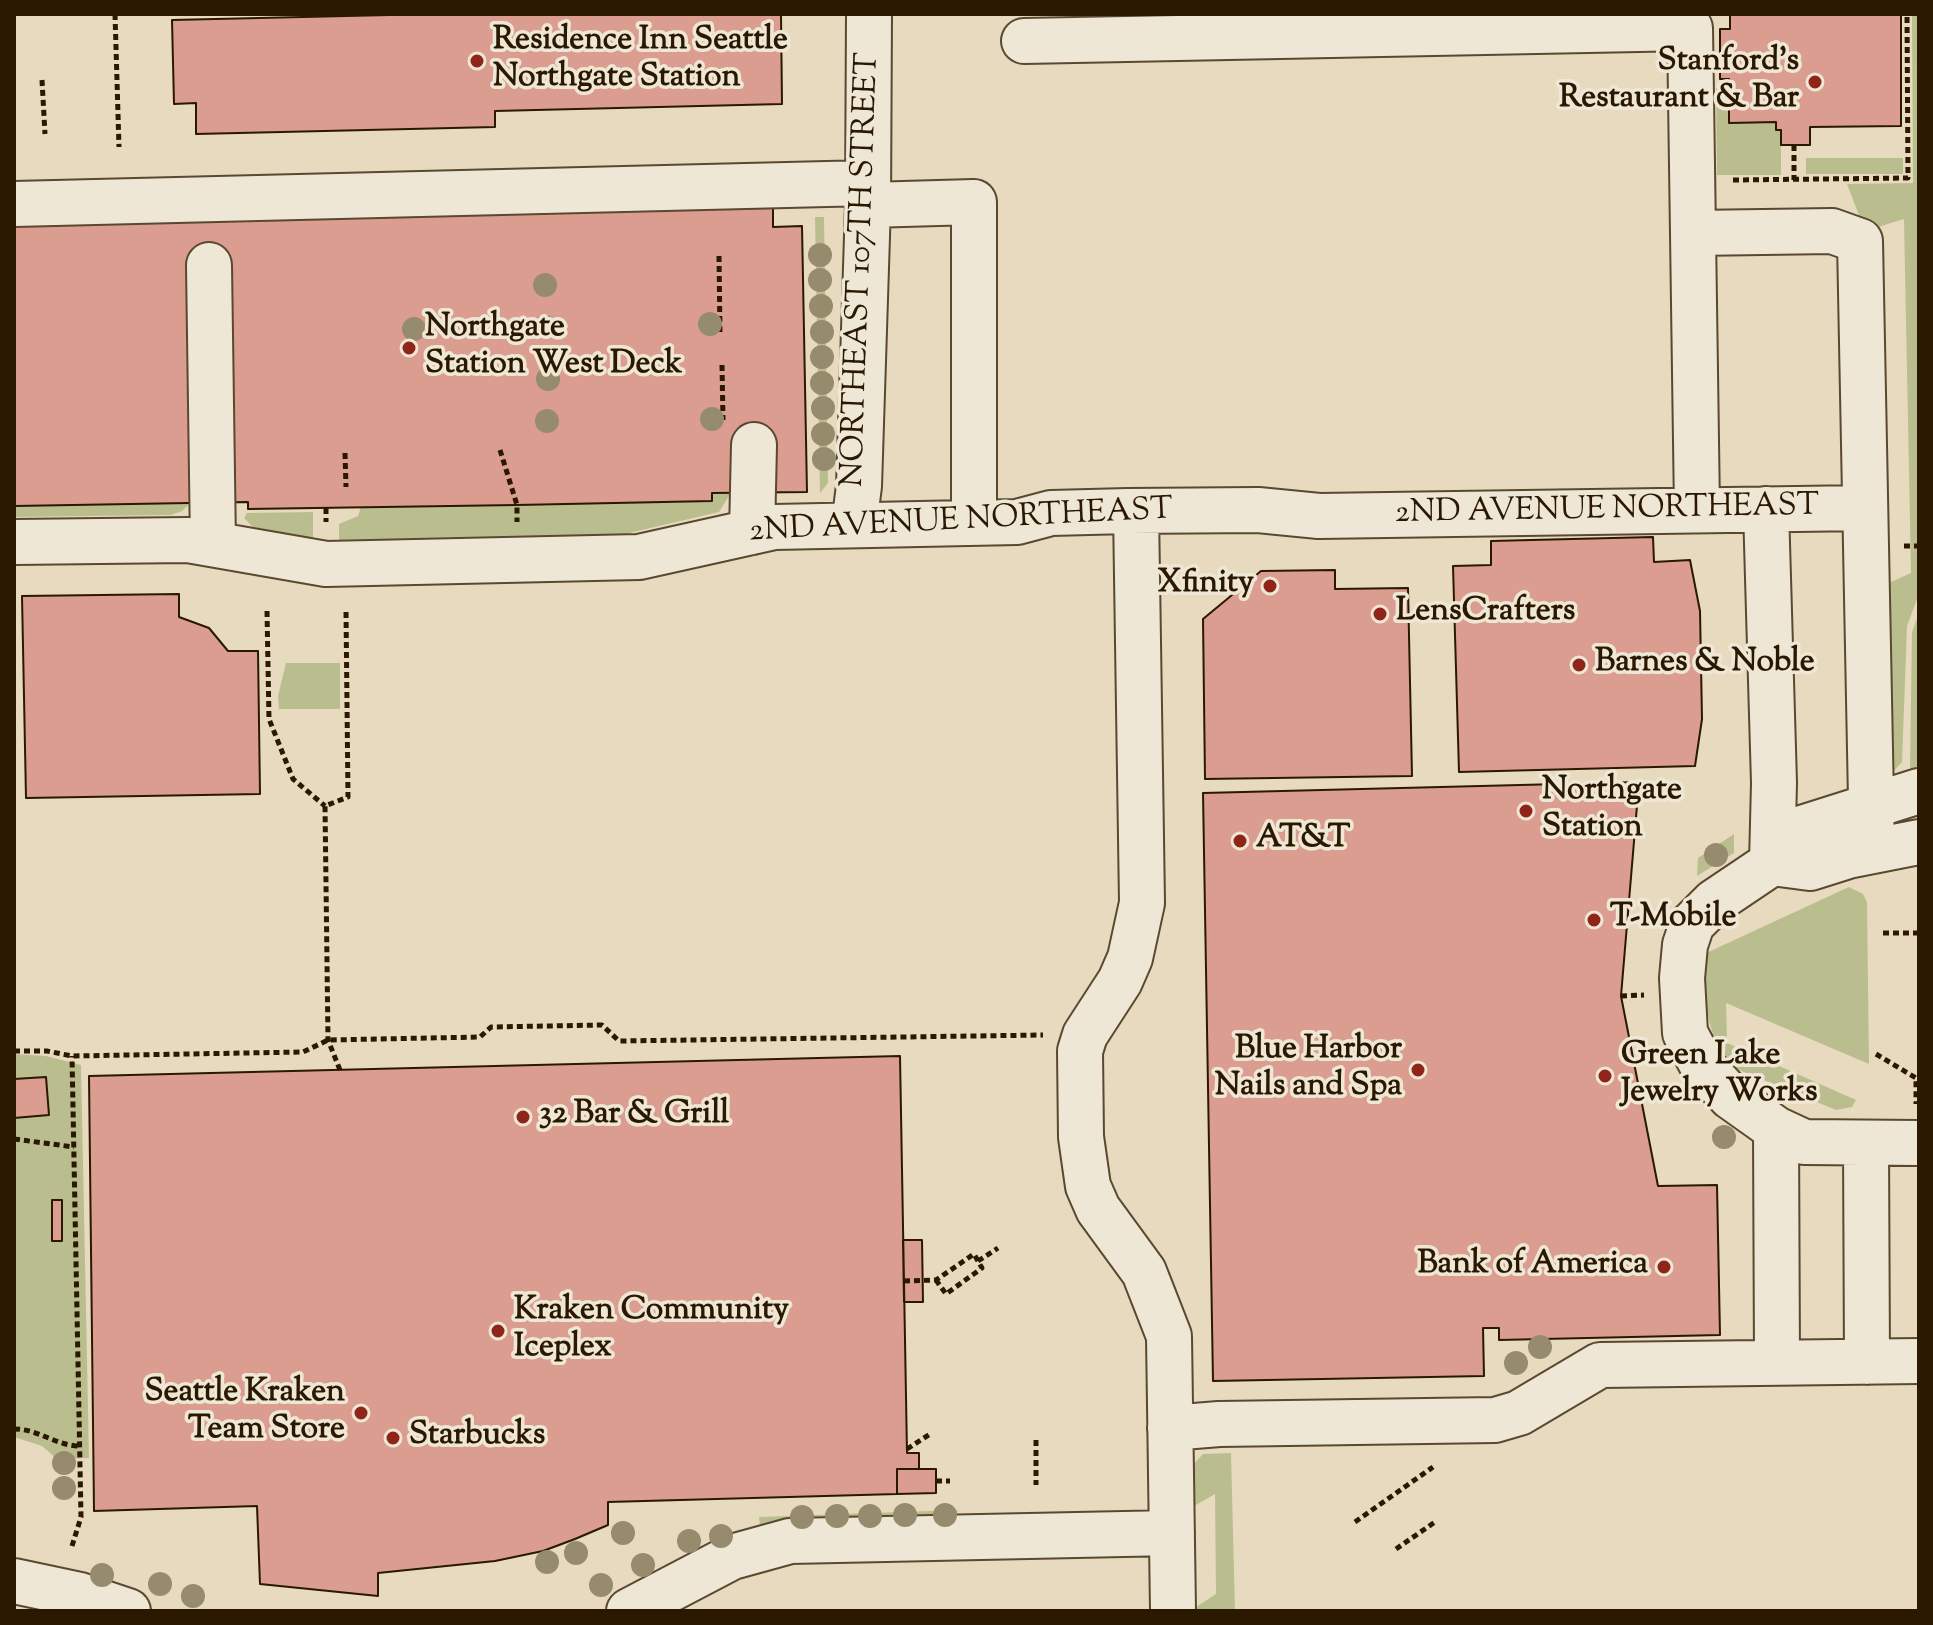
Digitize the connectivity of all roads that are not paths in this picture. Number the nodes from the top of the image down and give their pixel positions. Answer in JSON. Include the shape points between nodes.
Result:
{"nodes":[{"id":1,"x":869,"y":14,"type":"edge"},
{"id":2,"x":1024,"y":41,"type":"dead end"},
{"id":3,"x":868,"y":194,"type":"junction"},
{"id":4,"x":14,"y":204,"type":"edge"},
{"id":5,"x":1694,"y":233,"type":"junction"},
{"id":6,"x":209,"y":265,"type":"dead end"},
{"id":7,"x":738,"y":437,"type":"road end"},
{"id":8,"x":1864,"y":508,"type":"junction"},
{"id":9,"x":1697,"y":509,"type":"junction"},
{"id":10,"x":1766,"y":509,"type":"junction"},
{"id":11,"x":1136,"y":511,"type":"junction"},
{"id":12,"x":974,"y":523,"type":"junction"},
{"id":13,"x":854,"y":525,"type":"junction"},
{"id":14,"x":752,"y":532,"type":"junction"},
{"id":15,"x":14,"y":542,"type":"edge"},
{"id":16,"x":213,"y":544,"type":"junction"},
{"id":17,"x":1919,"y":791,"type":"edge"},
{"id":18,"x":1871,"y":805,"type":"junction"},
{"id":19,"x":1919,"y":842,"type":"edge"},
{"id":20,"x":1872,"y":851,"type":"junction"},
{"id":21,"x":1772,"y":863,"type":"junction"},
{"id":22,"x":1776,"y":1129,"type":"junction"},
{"id":23,"x":1866,"y":1143,"type":"junction"},
{"id":24,"x":1919,"y":1143,"type":"edge"},
{"id":25,"x":1919,"y":1361,"type":"edge"},
{"id":26,"x":1777,"y":1362,"type":"junction"},
{"id":27,"x":1867,"y":1362,"type":"junction"},
{"id":28,"x":1170,"y":1428,"type":"junction"},
{"id":29,"x":1172,"y":1533,"type":"junction"},
{"id":30,"x":14,"y":1581,"type":"edge"},
{"id":31,"x":128,"y":1611,"type":"edge"},
{"id":32,"x":629,"y":1611,"type":"edge"},
{"id":33,"x":1173,"y":1611,"type":"edge"}],
"edges":[{"from":1,"to":3,"type":"lane","name":"NORTHEAST 107TH STREET"},
{"from":2,"to":5,"type":"lane","via":[[1690,28]]},
{"from":3,"to":4,"type":"lane"},
{"from":3,"to":12,"type":"lane","via":[[974,202]]},
{"from":3,"to":13,"type":"lane","name":"NORTHEAST 107TH STREET"},
{"from":5,"to":8,"type":"lane","via":[[1832,231],[1860,241]]},
{"from":5,"to":9,"type":"lane"},
{"from":6,"to":16,"type":"lane"},
{"from":7,"to":14,"type":"lane"},
{"from":8,"to":10,"type":"lane","name":"2ND AVENUE NORTHEAST"},
{"from":8,"to":18,"type":"lane"},
{"from":9,"to":10,"type":"lane","name":"2ND AVENUE NORTHEAST"},
{"from":9,"to":11,"type":"lane","name":"2ND AVENUE NORTHEAST","via":[[1319,516],[1258,510]]},
{"from":10,"to":21,"type":"lane"},
{"from":11,"to":12,"type":"lane","name":"2ND AVENUE NORTHEAST","via":[[1051,513],[1017,522]]},
{"from":11,"to":28,"type":"lane","via":[[1142,903],[1130,958],[1080,1051],[1081,1137],[1088,1186],[1098,1209],[1144,1272],[1164,1318],[1169,1336]]},
{"from":12,"to":13,"type":"lane","name":"2ND AVENUE NORTHEAST"},
{"from":13,"to":14,"type":"lane","name":"2ND AVENUE NORTHEAST"},
{"from":14,"to":16,"type":"lane","name":"2ND AVENUE NORTHEAST","via":[[639,557],[516,560],[319,564]]},
{"from":15,"to":16,"type":"lane","name":"2ND AVENUE NORTHEAST","via":[[162,539]]},
{"from":17,"to":18,"type":"lane"},
{"from":18,"to":20,"type":"lane"},
{"from":18,"to":21,"type":"lane","via":[[1799,829]]},
{"from":19,"to":20,"type":"lane"},
{"from":20,"to":21,"type":"lane","via":[[1810,868]]},
{"from":21,"to":22,"type":"lane","via":[[1714,902],[1692,924],[1682,978],[1685,1033],[1703,1067],[1731,1097]]},
{"from":22,"to":23,"type":"lane","via":[[1804,1142]]},
{"from":22,"to":26,"type":"lane"},
{"from":23,"to":24,"type":"lane"},
{"from":23,"to":27,"type":"lane"},
{"from":25,"to":27,"type":"lane"},
{"from":26,"to":27,"type":"lane"},
{"from":26,"to":28,"type":"lane","via":[[1600,1365],[1519,1413],[1495,1420]]},
{"from":28,"to":29,"type":"lane"},
{"from":29,"to":32,"type":"lane","via":[[790,1541],[732,1557]]},
{"from":29,"to":33,"type":"lane"},
{"from":30,"to":31,"type":"lane"}]}
